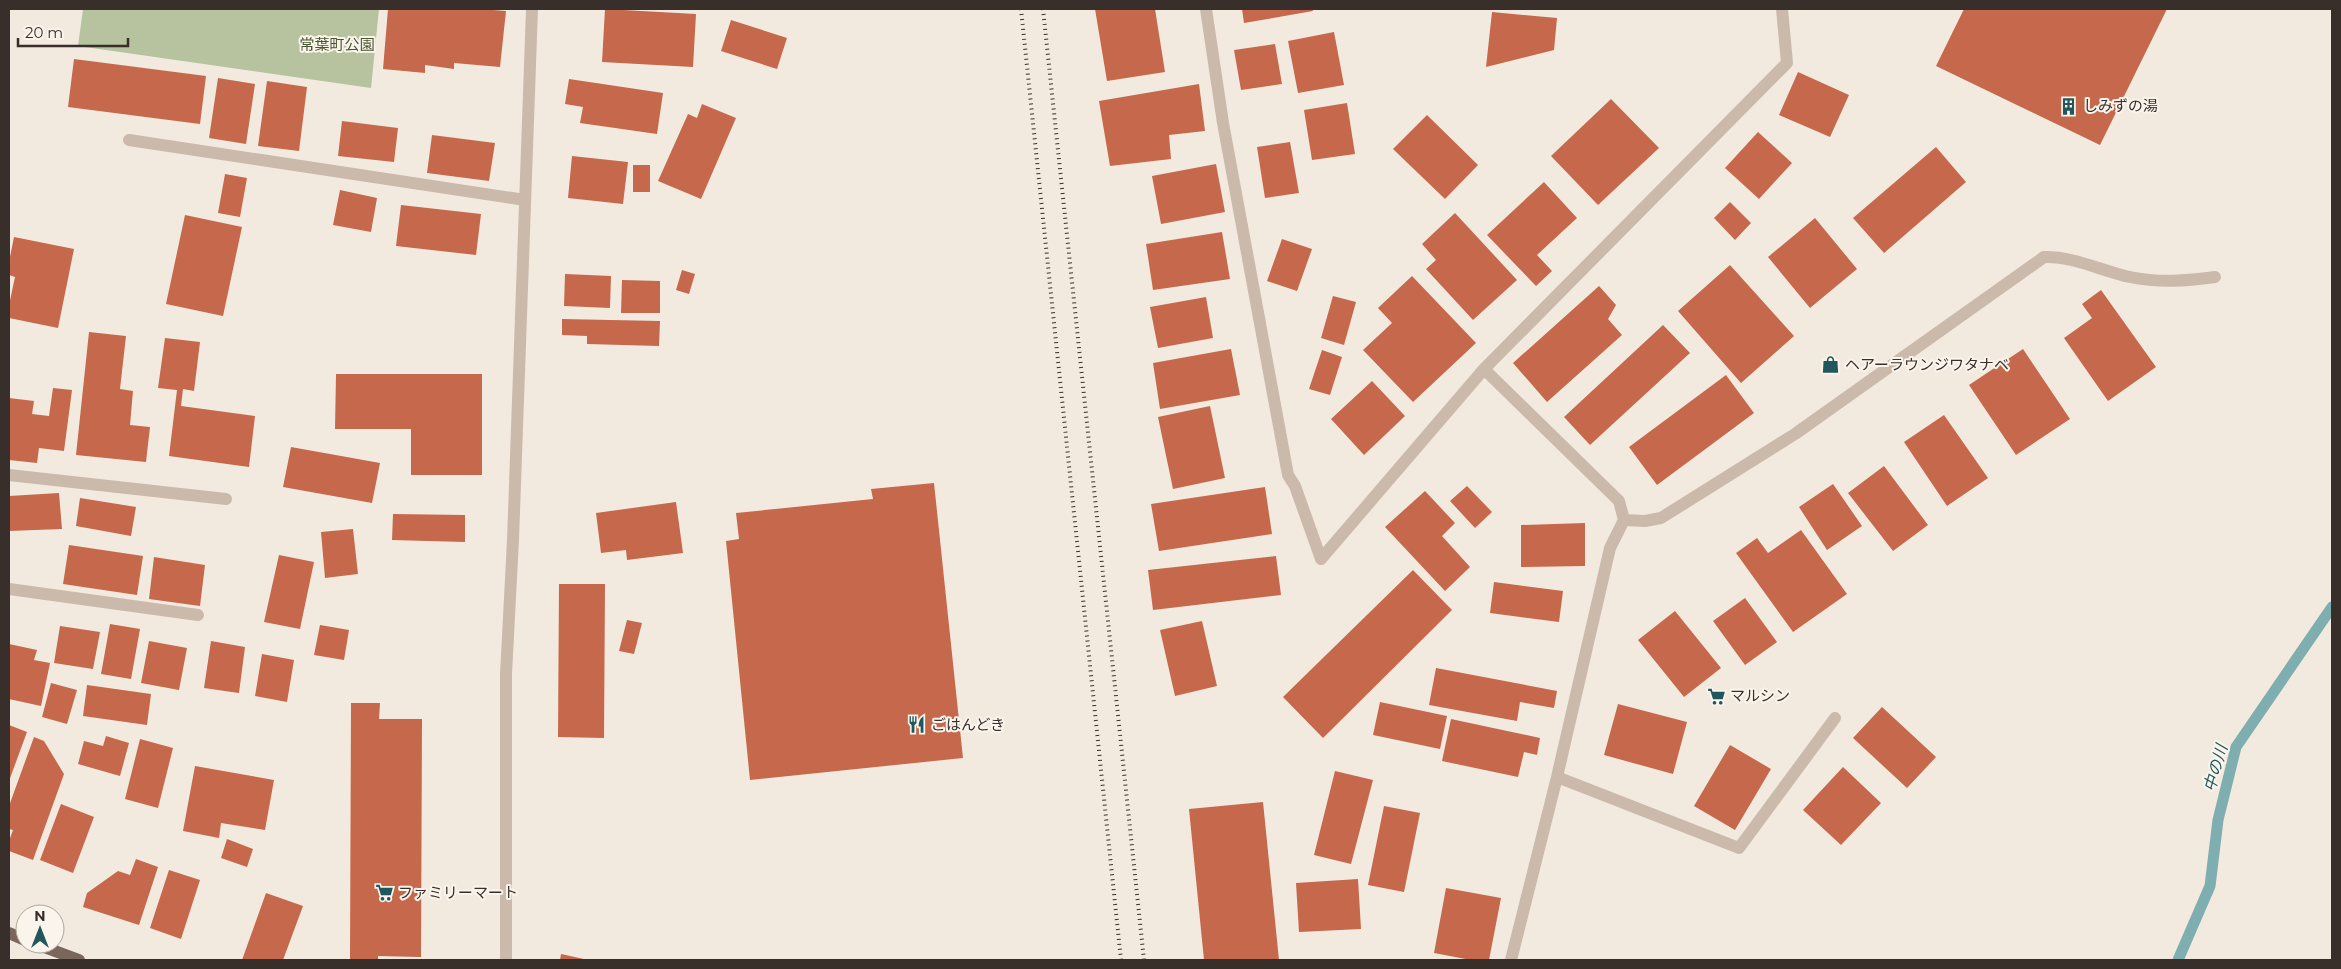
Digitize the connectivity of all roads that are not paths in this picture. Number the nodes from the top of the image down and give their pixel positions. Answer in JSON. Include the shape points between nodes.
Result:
{"nodes":[{"id":1,"x":532,"y":9,"type":"edge"},
{"id":2,"x":1206,"y":9,"type":"edge"},
{"id":3,"x":1782,"y":9,"type":"edge"},
{"id":4,"x":130,"y":140,"type":"dead end"},
{"id":5,"x":525,"y":200,"type":"junction"},
{"id":6,"x":2215,"y":277,"type":"dead end"},
{"id":7,"x":1484,"y":369,"type":"junction"},
{"id":8,"x":9,"y":475,"type":"edge"},
{"id":9,"x":226,"y":499,"type":"dead end"},
{"id":10,"x":1624,"y":520,"type":"junction"},
{"id":11,"x":9,"y":589,"type":"edge"},
{"id":12,"x":198,"y":615,"type":"dead end"},
{"id":13,"x":1835,"y":718,"type":"dead end"},
{"id":14,"x":1558,"y":777,"type":"junction"},
{"id":15,"x":60,"y":954,"type":"edge"},
{"id":16,"x":72,"y":959,"type":"edge"},
{"id":17,"x":506,"y":960,"type":"edge"},
{"id":18,"x":1511,"y":960,"type":"edge"}],
"edges":[{"from":1,"to":5,"type":"street"},
{"from":2,"to":7,"type":"street","via":[[1223,123],[1288,475],[1321,559]]},
{"from":3,"to":7,"type":"street","via":[[1787,63]]},
{"from":4,"to":5,"type":"street"},
{"from":5,"to":17,"type":"street","via":[[506,674]]},
{"from":6,"to":10,"type":"street","via":[[2175,282],[2131,277],[2058,257],[2044,257],[1795,434],[1661,518],[1645,522]]},
{"from":7,"to":10,"type":"street","via":[[1620,501]]},
{"from":8,"to":9,"type":"street"},
{"from":10,"to":14,"type":"street","via":[[1610,548]]},
{"from":11,"to":12,"type":"street"},
{"from":13,"to":14,"type":"street","via":[[1739,848]]},
{"from":14,"to":18,"type":"street"},
{"from":15,"to":16,"type":"main road"}]}
